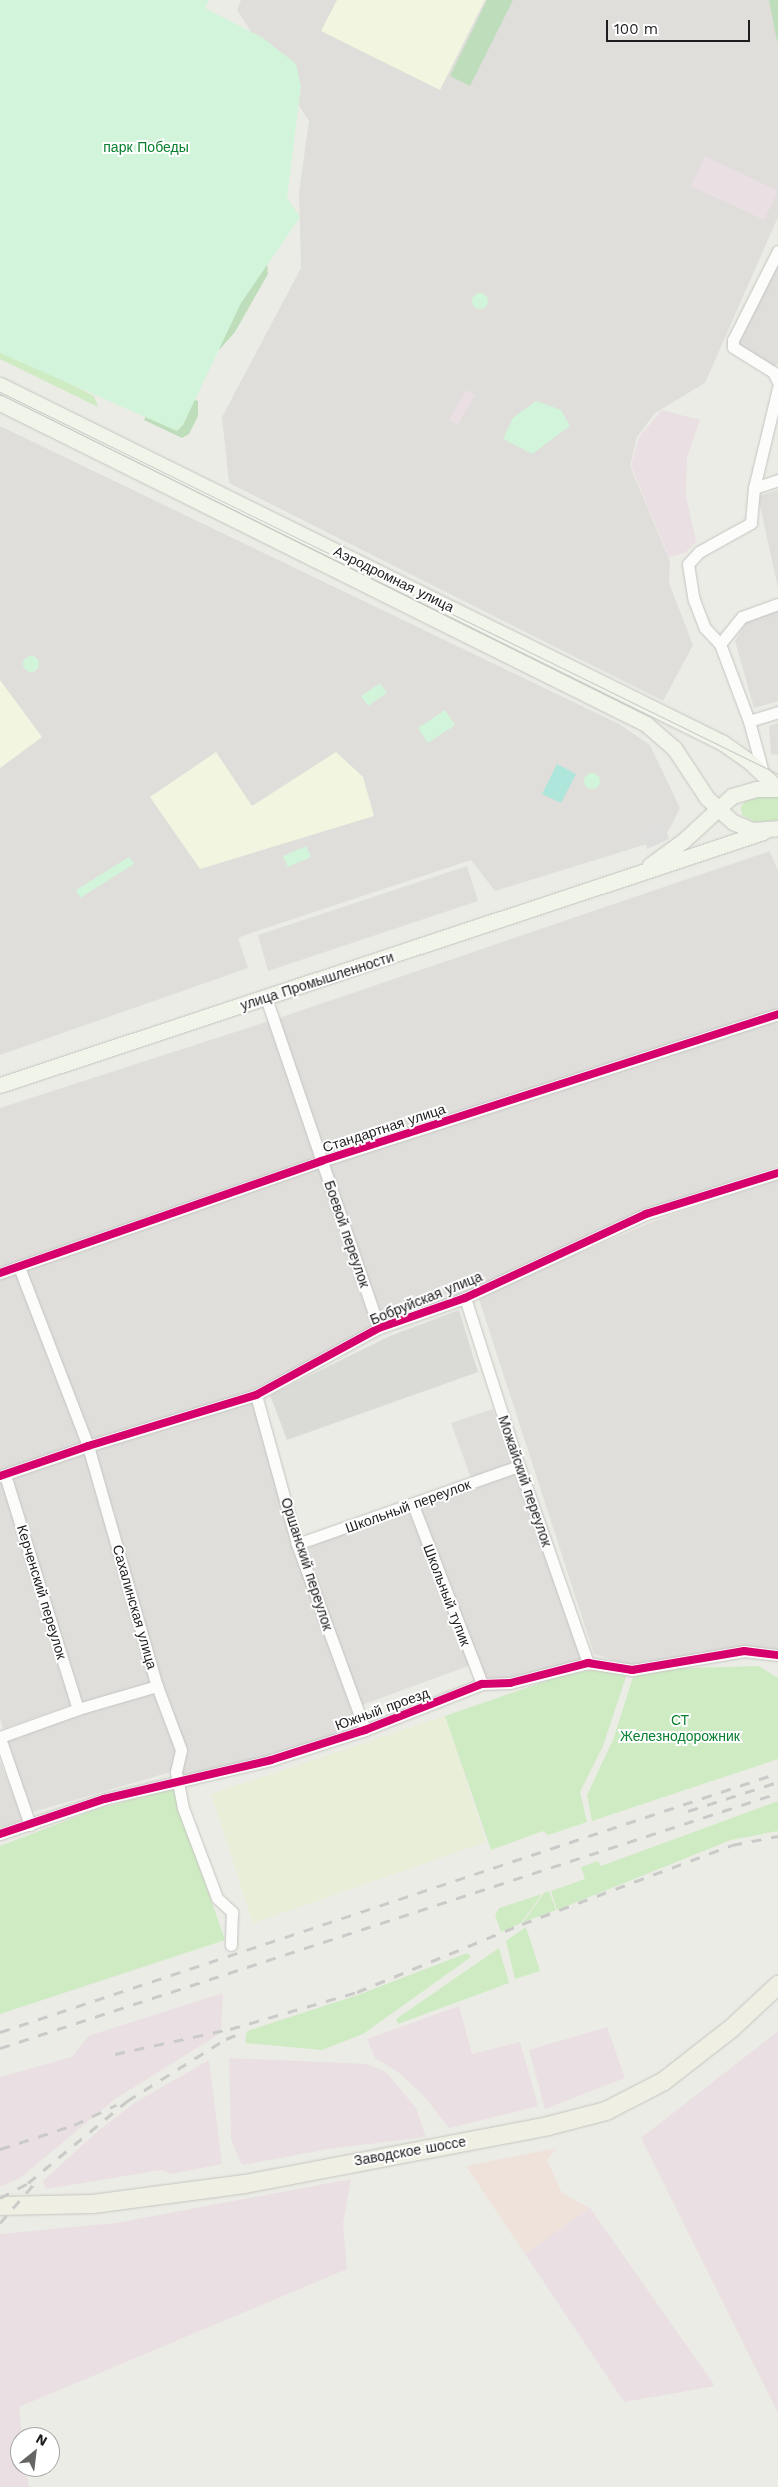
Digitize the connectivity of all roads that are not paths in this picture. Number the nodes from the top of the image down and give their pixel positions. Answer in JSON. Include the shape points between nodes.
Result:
{"nodes":[{"id":1,"x":778,"y":251,"type":"edge"},
{"id":2,"x":776,"y":375,"type":"edge"},
{"id":3,"x":0,"y":384,"type":"edge"},
{"id":4,"x":778,"y":388,"type":"edge"},
{"id":5,"x":0,"y":403,"type":"edge"},
{"id":6,"x":778,"y":480,"type":"edge"},
{"id":7,"x":754,"y":488,"type":"junction"},
{"id":8,"x":778,"y":604,"type":"edge"},
{"id":9,"x":720,"y":644,"type":"junction"},
{"id":10,"x":778,"y":712,"type":"edge"},
{"id":11,"x":749,"y":721,"type":"junction"},
{"id":12,"x":763,"y":773,"type":"junction"},
{"id":13,"x":778,"y":789,"type":"edge"},
{"id":14,"x":744,"y":792,"type":"junction"},
{"id":15,"x":716,"y":808,"type":"junction"},
{"id":16,"x":766,"y":830,"type":"edge"},
{"id":17,"x":635,"y":875,"type":"junction"},
{"id":18,"x":266,"y":998,"type":"junction"},
{"id":19,"x":778,"y":1014,"type":"edge"},
{"id":20,"x":0,"y":1085,"type":"edge"},
{"id":21,"x":321,"y":1161,"type":"junction"},
{"id":22,"x":778,"y":1173,"type":"edge"},
{"id":23,"x":18,"y":1267,"type":"junction"},
{"id":24,"x":0,"y":1273,"type":"edge"},
{"id":25,"x":465,"y":1298,"type":"junction"},
{"id":26,"x":379,"y":1328,"type":"junction"},
{"id":27,"x":256,"y":1395,"type":"junction"},
{"id":28,"x":88,"y":1446,"type":"junction"},
{"id":29,"x":518,"y":1466,"type":"junction"},
{"id":30,"x":3,"y":1476,"type":"edge"},
{"id":31,"x":413,"y":1505,"type":"junction"},
{"id":32,"x":298,"y":1544,"type":"junction"},
{"id":33,"x":778,"y":1655,"type":"edge"},
{"id":34,"x":588,"y":1663,"type":"junction"},
{"id":35,"x":482,"y":1684,"type":"junction"},
{"id":36,"x":157,"y":1686,"type":"junction"},
{"id":37,"x":78,"y":1709,"type":"junction"},
{"id":38,"x":365,"y":1730,"type":"junction"},
{"id":39,"x":0,"y":1738,"type":"edge"},
{"id":40,"x":178,"y":1784,"type":"junction"},
{"id":41,"x":30,"y":1825,"type":"junction"},
{"id":42,"x":0,"y":1834,"type":"edge"},
{"id":43,"x":231,"y":1945,"type":"dead end"},
{"id":44,"x":778,"y":1985,"type":"edge"},
{"id":45,"x":0,"y":2206,"type":"edge"}],
"edges":[{"from":1,"to":2,"type":"street","via":[[733,340],[733,347]]},
{"from":3,"to":12,"type":"main road","name":"Аэродромная улица","via":[[649,706],[736,751]]},
{"from":4,"to":7,"type":"street"},
{"from":5,"to":15,"type":"main road","name":"Аэродромная улица","via":[[646,724],[674,748]]},
{"from":6,"to":7,"type":"street"},
{"from":7,"to":9,"type":"street","via":[[751,523],[699,552],[688,564],[694,600],[705,628]]},
{"from":8,"to":9,"type":"street","via":[[742,617]]},
{"from":9,"to":11,"type":"street"},
{"from":10,"to":11,"type":"street"},
{"from":11,"to":12,"type":"street"},
{"from":12,"to":13,"type":"main road","name":"Аэродромная улица"},
{"from":13,"to":14,"type":"main road"},
{"from":14,"to":15,"type":"main road","name":"улица Промышленности"},
{"from":14,"to":16,"type":"main road","via":[[735,804],[737,822]]},
{"from":15,"to":16,"type":"main road","name":"Аэродромная улица","via":[[733,822]]},
{"from":15,"to":17,"type":"main road","name":"улица Промышленности","via":[[683,841]]},
{"from":16,"to":17,"type":"main road","name":"улица Промышленности"},
{"from":17,"to":18,"type":"main road","name":"улица Промышленности"},
{"from":18,"to":20,"type":"main road","name":"улица Промышленности"},
{"from":18,"to":21,"type":"street","name":"Боевой переулок"},
{"from":19,"to":21,"type":"street","name":"Стандартная улица"},
{"from":21,"to":23,"type":"street","name":"Стандартная улица"},
{"from":21,"to":26,"type":"street","name":"Боевой переулок"},
{"from":22,"to":25,"type":"street","name":"Бобруйская улица","via":[[646,1214]]},
{"from":23,"to":24,"type":"street","name":"Стандартная улица"},
{"from":23,"to":28,"type":"street","name":"Сахалинская улица"},
{"from":25,"to":26,"type":"street","name":"Бобруйская улица"},
{"from":25,"to":29,"type":"street","name":"Можайский переулок"},
{"from":26,"to":27,"type":"street","name":"Бобруйская улица"},
{"from":27,"to":28,"type":"street","name":"Бобруйская улица"},
{"from":27,"to":32,"type":"street","name":"Оршанский переулок"},
{"from":28,"to":30,"type":"street","name":"Бобруйская улица"},
{"from":28,"to":36,"type":"street","name":"Сахалинская улица"},
{"from":29,"to":31,"type":"street","name":"Школьный переулок"},
{"from":29,"to":34,"type":"street","name":"Можайский переулок"},
{"from":30,"to":37,"type":"street","name":"Керченский переулок"},
{"from":31,"to":32,"type":"street","name":"Школьный переулок"},
{"from":31,"to":35,"type":"street","name":"Школьный тупик"},
{"from":32,"to":38,"type":"street","name":"Оршанский переулок"},
{"from":33,"to":34,"type":"street","name":"Южный проезд","via":[[744,1652],[632,1670]]},
{"from":34,"to":35,"type":"street","name":"Южный проезд","via":[[510,1683]]},
{"from":35,"to":38,"type":"street","name":"Южный проезд"},
{"from":36,"to":37,"type":"street"},
{"from":36,"to":40,"type":"street","name":"Сахалинская улица","via":[[181,1750],[176,1772]]},
{"from":37,"to":39,"type":"street"},
{"from":38,"to":40,"type":"street","name":"Южный проезд","via":[[271,1760]]},
{"from":39,"to":41,"type":"street"},
{"from":40,"to":41,"type":"street","name":"Южный проезд","via":[[104,1799]]},
{"from":40,"to":43,"type":"street","name":"Сахалинская улица","via":[[183,1808],[217,1898],[232,1912]]},
{"from":41,"to":42,"type":"street","name":"Южный проезд"},
{"from":44,"to":45,"type":"main road","name":"Заводское шоссе","via":[[664,2081],[606,2111],[245,2184],[93,2204]]}]}
